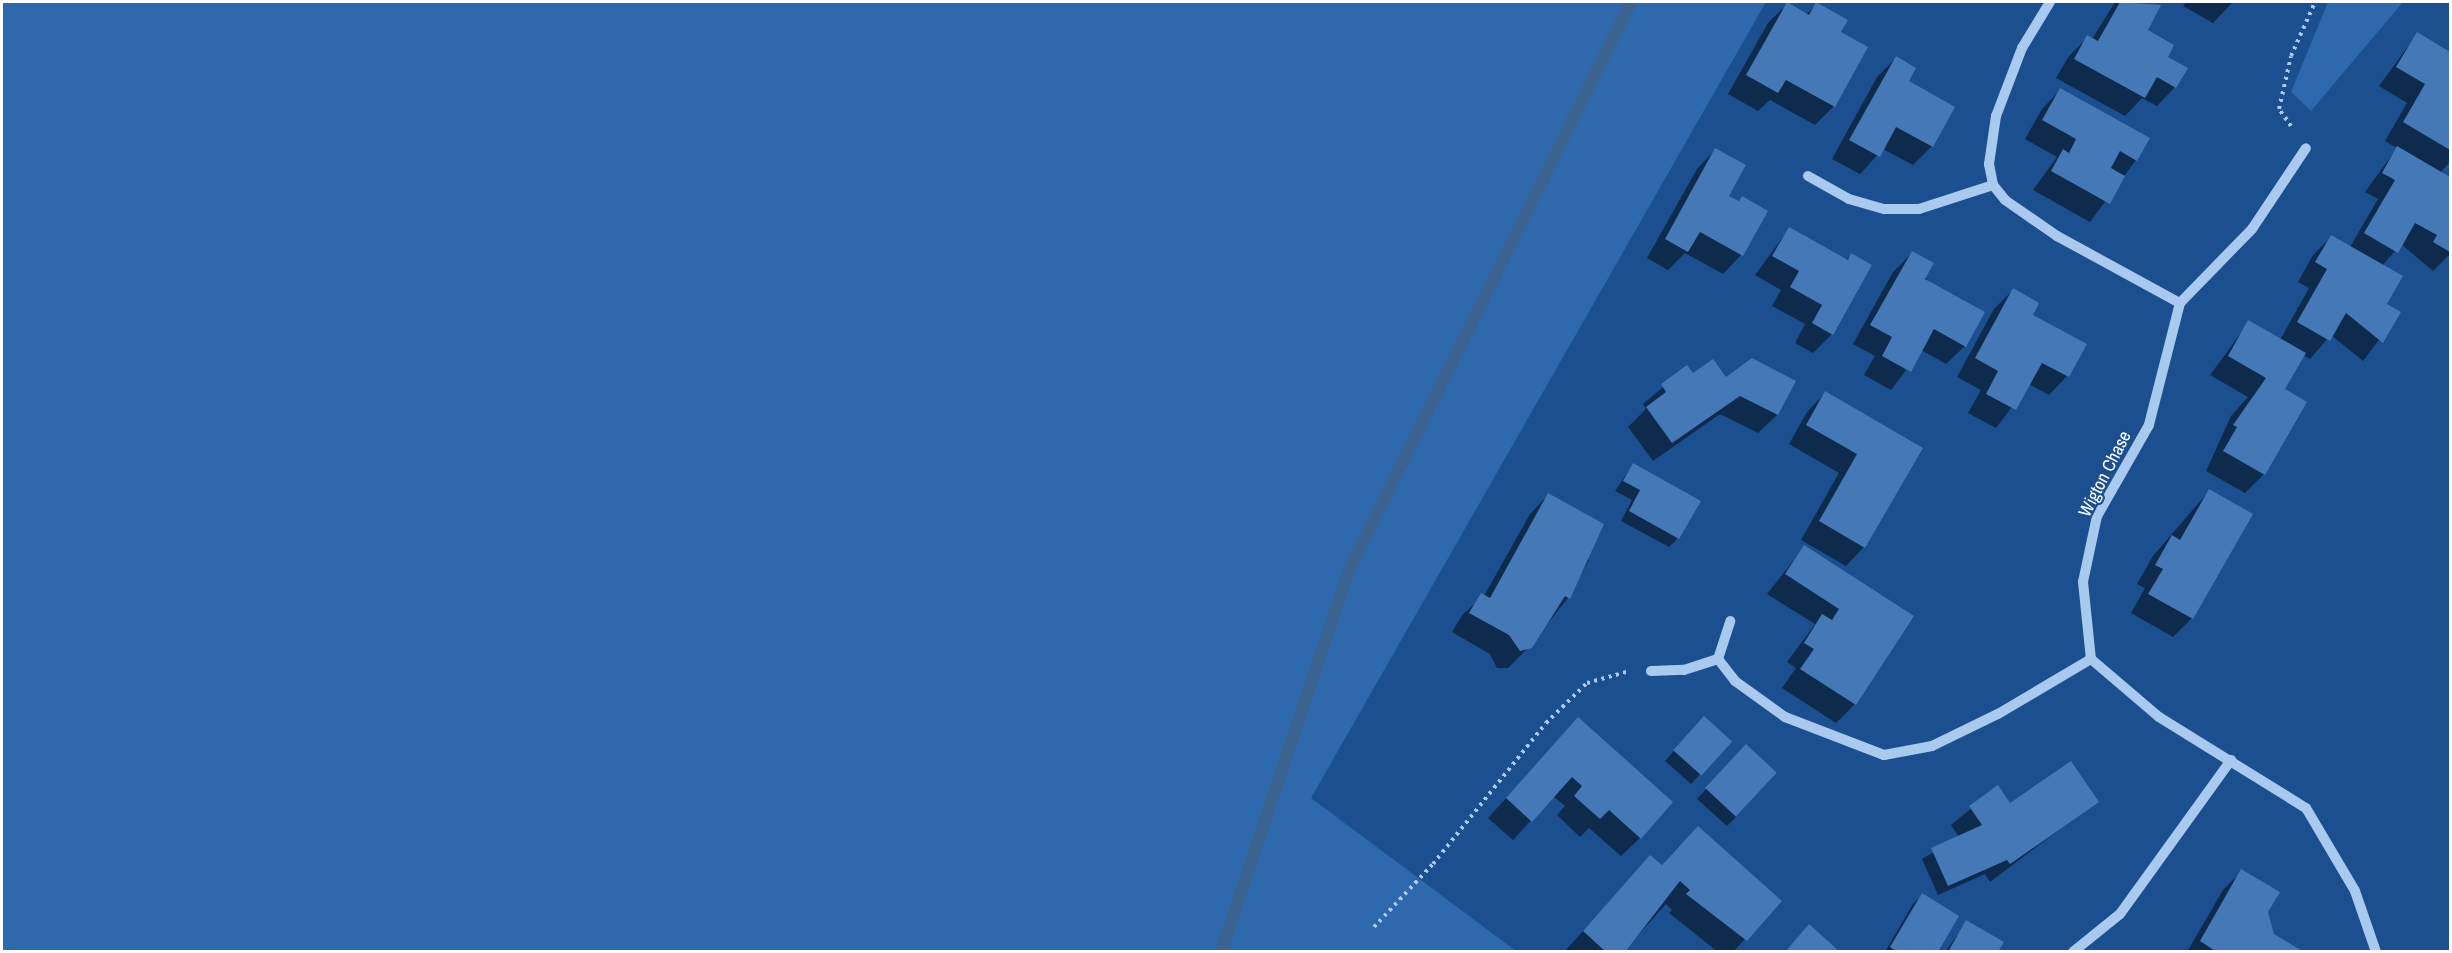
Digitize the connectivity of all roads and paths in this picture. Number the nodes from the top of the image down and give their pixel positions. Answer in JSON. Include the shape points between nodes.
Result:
{"nodes":[{"id":1,"x":2050,"y":2,"type":"edge"},
{"id":2,"x":2315,"y":2,"type":"edge"},
{"id":3,"x":2306,"y":148,"type":"joint"},
{"id":4,"x":1808,"y":176,"type":"dead end"},
{"id":5,"x":1993,"y":184,"type":"junction"},
{"id":6,"x":2180,"y":303,"type":"junction"},
{"id":7,"x":1730,"y":621,"type":"dead end"},
{"id":8,"x":1718,"y":659,"type":"junction"},
{"id":9,"x":2091,"y":659,"type":"junction"},
{"id":10,"x":1651,"y":672,"type":"joint"},
{"id":11,"x":2231,"y":760,"type":"junction"},
{"id":12,"x":1374,"y":927,"type":"dead end"},
{"id":13,"x":2073,"y":951,"type":"edge"},
{"id":14,"x":2376,"y":951,"type":"edge"}],
"edges":[{"from":1,"to":5,"type":"street","via":[[2022,48],[1996,117],[1989,164]]},
{"from":2,"to":3,"type":"path","via":[[2291,56],[2279,109]]},
{"from":3,"to":6,"type":"street","via":[[2252,230]]},
{"from":4,"to":5,"type":"street","via":[[1849,199],[1885,209],[1918,209]]},
{"from":5,"to":6,"type":"street","via":[[2005,200],[2057,236]]},
{"from":6,"to":9,"type":"street","name":"Wigton Chase","via":[[2149,425],[2097,516],[2083,582]]},
{"from":7,"to":8,"type":"street"},
{"from":8,"to":9,"type":"street","via":[[1735,681],[1785,717],[1884,755],[1932,746],[1998,714]]},
{"from":8,"to":10,"type":"street","via":[[1684,670]]},
{"from":9,"to":11,"type":"street","via":[[2159,717]]},
{"from":10,"to":12,"type":"path","via":[[1587,683],[1546,723],[1434,864]]},
{"from":11,"to":13,"type":"street","via":[[2120,914]]},
{"from":11,"to":14,"type":"street","via":[[2306,808],[2355,891]]}]}
